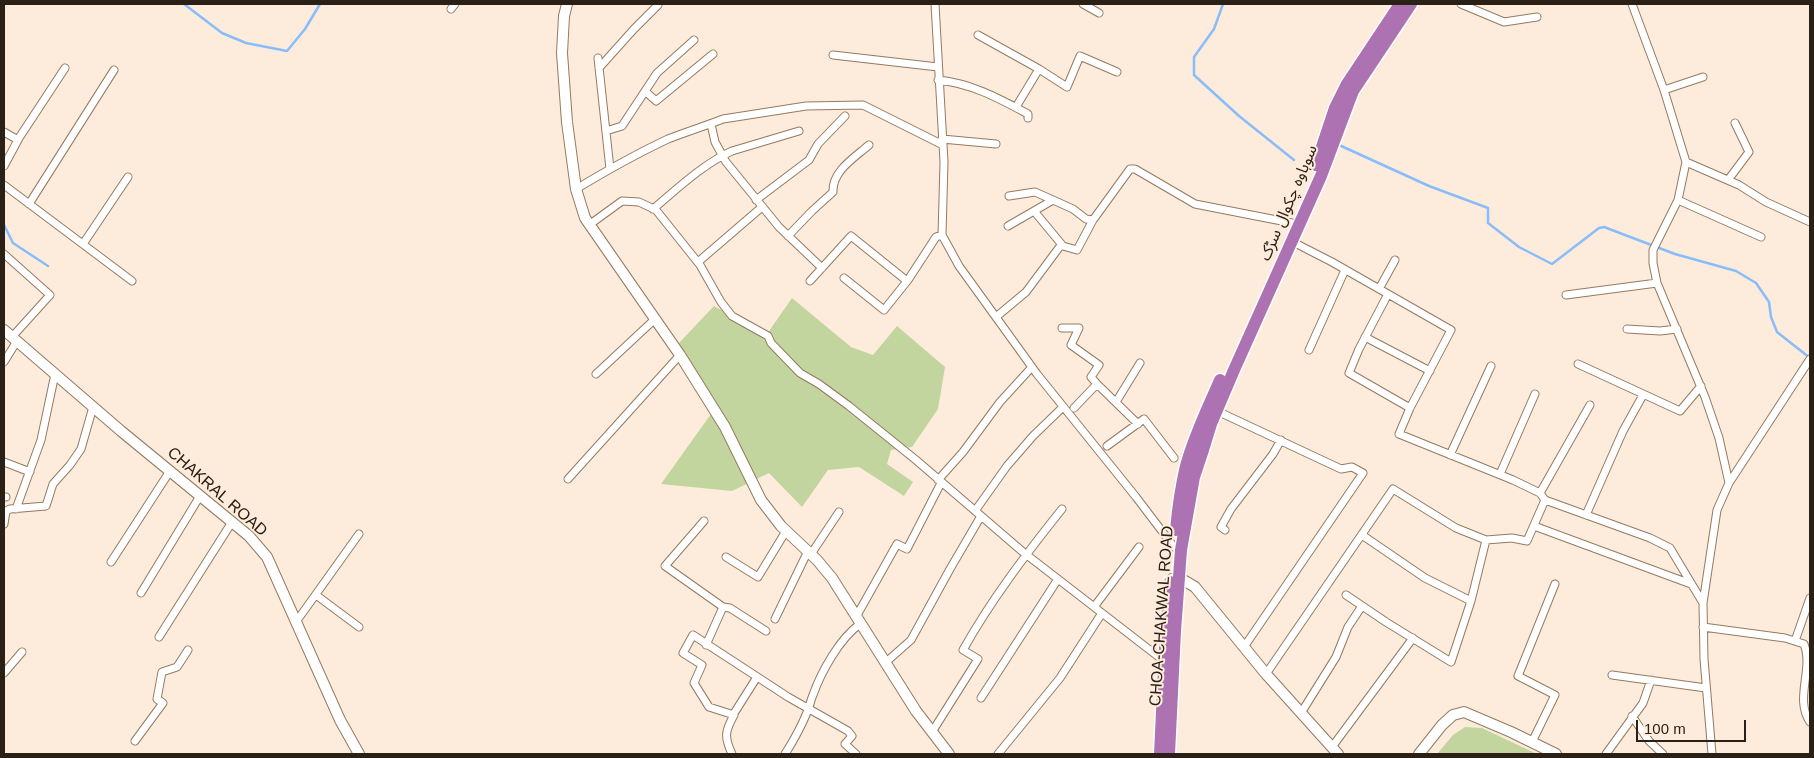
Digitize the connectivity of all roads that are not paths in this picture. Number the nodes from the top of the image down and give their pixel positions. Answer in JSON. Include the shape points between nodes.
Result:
{"nodes":[{"id":1,"x":567,"y":4,"type":"edge"},
{"id":2,"x":935,"y":4,"type":"edge"},
{"id":3,"x":1083,"y":4,"type":"edge"},
{"id":4,"x":1400,"y":4,"type":"edge"},
{"id":5,"x":1411,"y":4,"type":"edge"},
{"id":6,"x":1461,"y":4,"type":"edge"},
{"id":7,"x":1632,"y":4,"type":"edge"},
{"id":8,"x":658,"y":5,"type":"dead end"},
{"id":9,"x":1099,"y":13,"type":"dead end"},
{"id":10,"x":1537,"y":16,"type":"dead end"},
{"id":11,"x":978,"y":34,"type":"dead end"},
{"id":12,"x":694,"y":40,"type":"dead end"},
{"id":13,"x":713,"y":54,"type":"dead end"},
{"id":14,"x":833,"y":55,"type":"dead end"},
{"id":15,"x":598,"y":58,"type":"dead end"},
{"id":16,"x":938,"y":67,"type":"junction"},
{"id":17,"x":65,"y":68,"type":"dead end"},
{"id":18,"x":599,"y":68,"type":"junction"},
{"id":19,"x":114,"y":70,"type":"dead end"},
{"id":20,"x":1039,"y":70,"type":"junction"},
{"id":21,"x":1117,"y":72,"type":"dead end"},
{"id":22,"x":1704,"y":77,"type":"dead end"},
{"id":23,"x":938,"y":80,"type":"junction"},
{"id":24,"x":1664,"y":90,"type":"junction"},
{"id":25,"x":645,"y":91,"type":"junction"},
{"id":26,"x":1016,"y":108,"type":"junction"},
{"id":27,"x":845,"y":116,"type":"dead end"},
{"id":28,"x":1028,"y":118,"type":"dead end"},
{"id":29,"x":711,"y":124,"type":"junction"},
{"id":30,"x":1735,"y":124,"type":"dead end"},
{"id":31,"x":606,"y":130,"type":"junction"},
{"id":32,"x":4,"y":132,"type":"edge"},
{"id":33,"x":799,"y":132,"type":"dead end"},
{"id":34,"x":18,"y":140,"type":"junction"},
{"id":35,"x":942,"y":142,"type":"junction"},
{"id":36,"x":996,"y":144,"type":"dead end"},
{"id":37,"x":869,"y":145,"type":"dead end"},
{"id":38,"x":722,"y":155,"type":"junction"},
{"id":39,"x":1686,"y":162,"type":"junction"},
{"id":40,"x":4,"y":166,"type":"edge"},
{"id":41,"x":610,"y":169,"type":"junction"},
{"id":42,"x":128,"y":177,"type":"dead end"},
{"id":43,"x":1728,"y":180,"type":"junction"},
{"id":44,"x":4,"y":185,"type":"edge"},
{"id":45,"x":576,"y":189,"type":"junction"},
{"id":46,"x":1009,"y":196,"type":"dead end"},
{"id":47,"x":756,"y":200,"type":"junction"},
{"id":48,"x":1053,"y":200,"type":"junction"},
{"id":49,"x":1678,"y":200,"type":"junction"},
{"id":50,"x":28,"y":204,"type":"junction"},
{"id":51,"x":762,"y":207,"type":"junction"},
{"id":52,"x":653,"y":209,"type":"junction"},
{"id":53,"x":1034,"y":211,"type":"junction"},
{"id":54,"x":1093,"y":220,"type":"junction"},
{"id":55,"x":1810,"y":222,"type":"edge"},
{"id":56,"x":1292,"y":223,"type":"junction"},
{"id":57,"x":589,"y":225,"type":"junction"},
{"id":58,"x":1008,"y":226,"type":"dead end"},
{"id":59,"x":942,"y":235,"type":"junction"},
{"id":60,"x":788,"y":236,"type":"junction"},
{"id":61,"x":1761,"y":237,"type":"dead end"},
{"id":62,"x":1291,"y":241,"type":"junction"},
{"id":63,"x":82,"y":244,"type":"junction"},
{"id":64,"x":1062,"y":245,"type":"junction"},
{"id":65,"x":4,"y":254,"type":"edge"},
{"id":66,"x":1395,"y":260,"type":"dead end"},
{"id":67,"x":698,"y":262,"type":"junction"},
{"id":68,"x":822,"y":268,"type":"junction"},
{"id":69,"x":1345,"y":270,"type":"junction"},
{"id":70,"x":844,"y":278,"type":"dead end"},
{"id":71,"x":132,"y":281,"type":"dead end"},
{"id":72,"x":810,"y":281,"type":"dead end"},
{"id":73,"x":907,"y":281,"type":"junction"},
{"id":74,"x":1657,"y":284,"type":"junction"},
{"id":75,"x":1379,"y":289,"type":"junction"},
{"id":76,"x":1388,"y":294,"type":"junction"},
{"id":77,"x":1566,"y":295,"type":"dead end"},
{"id":78,"x":996,"y":317,"type":"junction"},
{"id":79,"x":655,"y":319,"type":"junction"},
{"id":80,"x":1062,"y":328,"type":"dead end"},
{"id":81,"x":1677,"y":329,"type":"junction"},
{"id":82,"x":4,"y":330,"type":"edge"},
{"id":83,"x":1627,"y":330,"type":"dead end"},
{"id":84,"x":1365,"y":337,"type":"junction"},
{"id":85,"x":15,"y":339,"type":"junction"},
{"id":86,"x":1309,"y":350,"type":"dead end"},
{"id":87,"x":680,"y":355,"type":"junction"},
{"id":88,"x":1809,"y":360,"type":"edge"},
{"id":89,"x":4,"y":362,"type":"edge"},
{"id":90,"x":1140,"y":363,"type":"dead end"},
{"id":91,"x":1578,"y":364,"type":"dead end"},
{"id":92,"x":1491,"y":366,"type":"dead end"},
{"id":93,"x":1032,"y":367,"type":"junction"},
{"id":94,"x":1430,"y":371,"type":"junction"},
{"id":95,"x":55,"y":374,"type":"junction"},
{"id":96,"x":596,"y":374,"type":"dead end"},
{"id":97,"x":1097,"y":384,"type":"junction"},
{"id":98,"x":1701,"y":386,"type":"junction"},
{"id":99,"x":1535,"y":394,"type":"dead end"},
{"id":100,"x":1642,"y":395,"type":"junction"},
{"id":101,"x":1116,"y":402,"type":"junction"},
{"id":102,"x":1590,"y":405,"type":"dead end"},
{"id":103,"x":93,"y":407,"type":"junction"},
{"id":104,"x":1063,"y":407,"type":"junction"},
{"id":105,"x":1074,"y":408,"type":"dead end"},
{"id":106,"x":1410,"y":408,"type":"junction"},
{"id":107,"x":1216,"y":411,"type":"junction"},
{"id":108,"x":1138,"y":424,"type":"junction"},
{"id":109,"x":1211,"y":424,"type":"joint"},
{"id":110,"x":1280,"y":440,"type":"junction"},
{"id":111,"x":1107,"y":446,"type":"dead end"},
{"id":112,"x":1450,"y":455,"type":"junction"},
{"id":113,"x":1174,"y":458,"type":"dead end"},
{"id":114,"x":4,"y":462,"type":"edge"},
{"id":115,"x":170,"y":471,"type":"junction"},
{"id":116,"x":30,"y":472,"type":"junction"},
{"id":117,"x":1500,"y":474,"type":"junction"},
{"id":118,"x":568,"y":479,"type":"dead end"},
{"id":119,"x":940,"y":481,"type":"junction"},
{"id":120,"x":1730,"y":483,"type":"junction"},
{"id":121,"x":1540,"y":493,"type":"junction"},
{"id":122,"x":200,"y":496,"type":"junction"},
{"id":123,"x":1545,"y":500,"type":"junction"},
{"id":124,"x":16,"y":509,"type":"junction"},
{"id":125,"x":1062,"y":510,"type":"dead end"},
{"id":126,"x":5,"y":511,"type":"edge"},
{"id":127,"x":975,"y":511,"type":"junction"},
{"id":128,"x":839,"y":512,"type":"dead end"},
{"id":129,"x":1586,"y":515,"type":"junction"},
{"id":130,"x":981,"y":516,"type":"junction"},
{"id":131,"x":704,"y":521,"type":"dead end"},
{"id":132,"x":232,"y":522,"type":"junction"},
{"id":133,"x":4,"y":524,"type":"edge"},
{"id":134,"x":1534,"y":526,"type":"junction"},
{"id":135,"x":1225,"y":530,"type":"dead end"},
{"id":136,"x":786,"y":531,"type":"junction"},
{"id":137,"x":359,"y":534,"type":"dead end"},
{"id":138,"x":1362,"y":536,"type":"junction"},
{"id":139,"x":1486,"y":540,"type":"junction"},
{"id":140,"x":1139,"y":547,"type":"dead end"},
{"id":141,"x":1174,"y":547,"type":"junction"},
{"id":142,"x":809,"y":552,"type":"junction"},
{"id":143,"x":1026,"y":554,"type":"junction"},
{"id":144,"x":726,"y":557,"type":"dead end"},
{"id":145,"x":111,"y":562,"type":"dead end"},
{"id":146,"x":1058,"y":579,"type":"junction"},
{"id":147,"x":1174,"y":579,"type":"junction"},
{"id":148,"x":1555,"y":584,"type":"dead end"},
{"id":149,"x":1691,"y":584,"type":"junction"},
{"id":150,"x":141,"y":593,"type":"dead end"},
{"id":151,"x":316,"y":595,"type":"junction"},
{"id":152,"x":1346,"y":595,"type":"dead end"},
{"id":153,"x":1810,"y":598,"type":"edge"},
{"id":154,"x":1471,"y":601,"type":"junction"},
{"id":155,"x":1702,"y":603,"type":"junction"},
{"id":156,"x":1362,"y":606,"type":"junction"},
{"id":157,"x":723,"y":607,"type":"junction"},
{"id":158,"x":1094,"y":607,"type":"junction"},
{"id":159,"x":1102,"y":613,"type":"junction"},
{"id":160,"x":775,"y":619,"type":"dead end"},
{"id":161,"x":858,"y":621,"type":"junction"},
{"id":162,"x":296,"y":622,"type":"junction"},
{"id":163,"x":359,"y":627,"type":"dead end"},
{"id":164,"x":1703,"y":627,"type":"junction"},
{"id":165,"x":766,"y":631,"type":"dead end"},
{"id":166,"x":159,"y":636,"type":"dead end"},
{"id":167,"x":1413,"y":638,"type":"junction"},
{"id":168,"x":1795,"y":641,"type":"junction"},
{"id":169,"x":706,"y":644,"type":"junction"},
{"id":170,"x":1244,"y":647,"type":"junction"},
{"id":171,"x":188,"y":650,"type":"dead end"},
{"id":172,"x":22,"y":652,"type":"dead end"},
{"id":173,"x":1164,"y":661,"type":"junction"},
{"id":174,"x":885,"y":663,"type":"junction"},
{"id":175,"x":4,"y":672,"type":"edge"},
{"id":176,"x":1266,"y":674,"type":"junction"},
{"id":177,"x":1612,"y":675,"type":"dead end"},
{"id":178,"x":757,"y":677,"type":"junction"},
{"id":179,"x":1650,"y":680,"type":"junction"},
{"id":180,"x":1706,"y":688,"type":"junction"},
{"id":181,"x":981,"y":698,"type":"dead end"},
{"id":182,"x":809,"y":708,"type":"junction"},
{"id":183,"x":1301,"y":713,"type":"junction"},
{"id":184,"x":733,"y":715,"type":"junction"},
{"id":185,"x":1632,"y":716,"type":"junction"},
{"id":186,"x":1810,"y":722,"type":"edge"},
{"id":187,"x":932,"y":732,"type":"junction"},
{"id":188,"x":134,"y":741,"type":"dead end"},
{"id":189,"x":1532,"y":742,"type":"junction"},
{"id":190,"x":1335,"y":750,"type":"edge"},
{"id":191,"x":359,"y":754,"type":"edge"},
{"id":192,"x":732,"y":754,"type":"edge"},
{"id":193,"x":785,"y":754,"type":"edge"},
{"id":194,"x":856,"y":754,"type":"edge"},
{"id":195,"x":949,"y":754,"type":"edge"},
{"id":196,"x":998,"y":754,"type":"edge"},
{"id":197,"x":1160,"y":754,"type":"edge"},
{"id":198,"x":1169,"y":754,"type":"edge"},
{"id":199,"x":1419,"y":754,"type":"edge"},
{"id":200,"x":1556,"y":754,"type":"edge"},
{"id":201,"x":1606,"y":754,"type":"edge"},
{"id":202,"x":1663,"y":754,"type":"edge"},
{"id":203,"x":1712,"y":754,"type":"edge"}],
"edges":[{"from":1,"to":45,"type":"street","via":[[562,53]]},
{"from":2,"to":16,"type":"street"},
{"from":3,"to":9,"type":"street"},
{"from":4,"to":56,"type":"highway","via":[[1347,84]]},
{"from":5,"to":62,"type":"highway","name":"سوہاوہ چکوال سڑک","via":[[1353,91],[1321,176]]},
{"from":6,"to":10,"type":"street","via":[[1504,22]]},
{"from":7,"to":24,"type":"street"},
{"from":8,"to":18,"type":"street"},
{"from":11,"to":20,"type":"street"},
{"from":12,"to":25,"type":"street","via":[[657,72]]},
{"from":13,"to":25,"type":"street","via":[[656,101]]},
{"from":14,"to":16,"type":"street"},
{"from":15,"to":18,"type":"street"},
{"from":16,"to":23,"type":"street"},
{"from":17,"to":34,"type":"street"},
{"from":18,"to":31,"type":"street"},
{"from":19,"to":50,"type":"street"},
{"from":20,"to":21,"type":"street","via":[[1067,86],[1080,56]]},
{"from":20,"to":26,"type":"street"},
{"from":22,"to":24,"type":"street"},
{"from":23,"to":26,"type":"street","via":[[969,86]]},
{"from":23,"to":35,"type":"street"},
{"from":24,"to":39,"type":"street"},
{"from":25,"to":31,"type":"street","via":[[622,126]]},
{"from":26,"to":28,"type":"street","via":[[1028,114]]},
{"from":27,"to":47,"type":"street","via":[[818,144],[809,160]]},
{"from":29,"to":35,"type":"street","via":[[806,106],[862,105]]},
{"from":29,"to":38,"type":"street"},
{"from":29,"to":41,"type":"street","via":[[669,139]]},
{"from":30,"to":43,"type":"street","via":[[1750,152]]},
{"from":31,"to":41,"type":"street"},
{"from":32,"to":34,"type":"street"},
{"from":33,"to":38,"type":"street"},
{"from":34,"to":40,"type":"street"},
{"from":35,"to":36,"type":"street"},
{"from":35,"to":59,"type":"street"},
{"from":37,"to":60,"type":"street","via":[[845,166],[833,182],[833,192]]},
{"from":38,"to":47,"type":"street"},
{"from":38,"to":52,"type":"street"},
{"from":39,"to":43,"type":"street"},
{"from":39,"to":49,"type":"street"},
{"from":41,"to":45,"type":"street"},
{"from":42,"to":63,"type":"street"},
{"from":43,"to":55,"type":"street"},
{"from":44,"to":50,"type":"street"},
{"from":45,"to":57,"type":"street"},
{"from":46,"to":48,"type":"street","via":[[1035,192]]},
{"from":47,"to":51,"type":"street"},
{"from":48,"to":53,"type":"street"},
{"from":48,"to":54,"type":"street","via":[[1073,209],[1086,220]]},
{"from":49,"to":61,"type":"street"},
{"from":49,"to":74,"type":"street","via":[[1653,250]]},
{"from":50,"to":63,"type":"street"},
{"from":51,"to":60,"type":"street"},
{"from":51,"to":67,"type":"street"},
{"from":52,"to":57,"type":"street","via":[[639,202],[622,201]]},
{"from":52,"to":67,"type":"street"},
{"from":53,"to":58,"type":"street"},
{"from":53,"to":64,"type":"street"},
{"from":54,"to":56,"type":"street","via":[[1130,169],[1135,169],[1196,204]]},
{"from":54,"to":64,"type":"street","via":[[1077,250]]},
{"from":56,"to":141,"type":"highway","via":[[1195,438],[1180,492]]},
{"from":57,"to":79,"type":"street"},
{"from":59,"to":73,"type":"street","via":[[936,237]]},
{"from":59,"to":78,"type":"street","via":[[959,266]]},
{"from":60,"to":68,"type":"street"},
{"from":62,"to":69,"type":"street"},
{"from":62,"to":107,"type":"highway","name":"سوہاوہ چکوال سڑک"},
{"from":63,"to":71,"type":"street"},
{"from":64,"to":78,"type":"street","via":[[1026,292]]},
{"from":65,"to":85,"type":"street","via":[[50,295]]},
{"from":66,"to":75,"type":"street"},
{"from":67,"to":119,"type":"street","via":[[732,316],[768,336],[800,373],[849,406]]},
{"from":68,"to":72,"type":"street"},
{"from":68,"to":73,"type":"street","via":[[851,236]]},
{"from":69,"to":75,"type":"street"},
{"from":69,"to":86,"type":"street"},
{"from":70,"to":73,"type":"street","via":[[884,310]]},
{"from":74,"to":77,"type":"street"},
{"from":74,"to":81,"type":"street"},
{"from":75,"to":76,"type":"street"},
{"from":76,"to":84,"type":"street"},
{"from":76,"to":94,"type":"street","via":[[1451,330]]},
{"from":78,"to":93,"type":"street"},
{"from":79,"to":87,"type":"street"},
{"from":79,"to":96,"type":"street"},
{"from":80,"to":97,"type":"street","via":[[1079,328],[1071,345],[1099,365],[1091,377]]},
{"from":81,"to":83,"type":"street"},
{"from":81,"to":98,"type":"street"},
{"from":82,"to":85,"type":"street","name":"CHAKRAL ROAD"},
{"from":84,"to":94,"type":"street"},
{"from":84,"to":106,"type":"street","via":[[1349,373]]},
{"from":85,"to":89,"type":"street"},
{"from":85,"to":95,"type":"street","name":"CHAKRAL ROAD"},
{"from":87,"to":118,"type":"street"},
{"from":87,"to":136,"type":"street","via":[[725,427],[761,500]]},
{"from":88,"to":120,"type":"street"},
{"from":90,"to":101,"type":"street"},
{"from":91,"to":100,"type":"street"},
{"from":92,"to":112,"type":"street"},
{"from":93,"to":104,"type":"street"},
{"from":93,"to":119,"type":"street","via":[[1000,402]]},
{"from":94,"to":106,"type":"street"},
{"from":95,"to":103,"type":"street","name":"CHAKRAL ROAD"},
{"from":95,"to":116,"type":"street","via":[[43,432]]},
{"from":97,"to":101,"type":"street"},
{"from":97,"to":105,"type":"street"},
{"from":98,"to":100,"type":"street","via":[[1680,411]]},
{"from":98,"to":120,"type":"street"},
{"from":99,"to":117,"type":"street"},
{"from":100,"to":129,"type":"street"},
{"from":101,"to":108,"type":"street"},
{"from":102,"to":121,"type":"street"},
{"from":103,"to":115,"type":"street","name":"CHAKRAL ROAD"},
{"from":103,"to":124,"type":"street","via":[[81,448],[53,484],[46,506]]},
{"from":104,"to":127,"type":"street","via":[[1006,466]]},
{"from":104,"to":141,"type":"street"},
{"from":106,"to":112,"type":"street","via":[[1399,434]]},
{"from":107,"to":109,"type":"highway","name":"سوہاوہ چکوال سڑک"},
{"from":107,"to":110,"type":"street"},
{"from":108,"to":111,"type":"street"},
{"from":108,"to":113,"type":"street","via":[[1144,419]]},
{"from":109,"to":147,"type":"highway","name":"CHOA-CHAKWAL ROAD","via":[[1194,477]]},
{"from":110,"to":135,"type":"street","via":[[1220,527]]},
{"from":110,"to":170,"type":"street","via":[[1341,469],[1352,466],[1362,473]]},
{"from":112,"to":117,"type":"street"},
{"from":114,"to":116,"type":"street"},
{"from":115,"to":122,"type":"street","name":"CHAKRAL ROAD"},
{"from":115,"to":145,"type":"street"},
{"from":116,"to":124,"type":"street"},
{"from":117,"to":121,"type":"street"},
{"from":119,"to":127,"type":"street"},
{"from":119,"to":161,"type":"street","via":[[907,549],[897,544]]},
{"from":120,"to":155,"type":"street","via":[[1716,510]]},
{"from":121,"to":123,"type":"street"},
{"from":122,"to":132,"type":"street","name":"CHAKRAL ROAD"},
{"from":122,"to":150,"type":"street"},
{"from":123,"to":129,"type":"street"},
{"from":123,"to":134,"type":"street"},
{"from":124,"to":126,"type":"street"},
{"from":125,"to":143,"type":"street"},
{"from":126,"to":133,"type":"street"},
{"from":127,"to":130,"type":"street"},
{"from":128,"to":142,"type":"street"},
{"from":129,"to":149,"type":"street","via":[[1670,548]]},
{"from":130,"to":143,"type":"street"},
{"from":130,"to":174,"type":"street","via":[[911,640]]},
{"from":131,"to":157,"type":"street","via":[[665,566]]},
{"from":132,"to":162,"type":"street","name":"CHAKRAL ROAD","via":[[267,557]]},
{"from":132,"to":166,"type":"street"},
{"from":134,"to":139,"type":"street","via":[[1527,541],[1512,538]]},
{"from":134,"to":149,"type":"street"},
{"from":136,"to":142,"type":"street"},
{"from":136,"to":144,"type":"street","via":[[758,577]]},
{"from":137,"to":151,"type":"street"},
{"from":138,"to":139,"type":"street","via":[[1393,489],[1456,528]]},
{"from":138,"to":154,"type":"street","via":[[1425,578]]},
{"from":138,"to":176,"type":"street"},
{"from":139,"to":154,"type":"street"},
{"from":140,"to":158,"type":"street"},
{"from":141,"to":147,"type":"highway"},
{"from":142,"to":160,"type":"street"},
{"from":142,"to":161,"type":"street","via":[[832,578]]},
{"from":143,"to":146,"type":"street"},
{"from":143,"to":187,"type":"street","via":[[963,650],[978,659]]},
{"from":146,"to":158,"type":"street"},
{"from":146,"to":181,"type":"street"},
{"from":147,"to":170,"type":"street","via":[[1195,587]]},
{"from":147,"to":173,"type":"highway"},
{"from":147,"to":198,"type":"highway","name":"CHOA-CHAKWAL ROAD"},
{"from":148,"to":189,"type":"street","via":[[1518,676],[1555,696]]},
{"from":149,"to":155,"type":"street"},
{"from":151,"to":162,"type":"street"},
{"from":151,"to":163,"type":"street"},
{"from":152,"to":156,"type":"street"},
{"from":153,"to":168,"type":"street"},
{"from":154,"to":167,"type":"street","via":[[1451,662]]},
{"from":155,"to":164,"type":"street"},
{"from":156,"to":167,"type":"street"},
{"from":156,"to":183,"type":"street","via":[[1348,627],[1336,657]]},
{"from":157,"to":165,"type":"street","via":[[730,608]]},
{"from":157,"to":169,"type":"street"},
{"from":158,"to":159,"type":"street"},
{"from":159,"to":173,"type":"street"},
{"from":159,"to":196,"type":"street","via":[[1060,678]]},
{"from":161,"to":174,"type":"street"},
{"from":161,"to":182,"type":"street","via":[[823,672]]},
{"from":162,"to":191,"type":"street","name":"CHAKRAL ROAD","via":[[340,720]]},
{"from":164,"to":168,"type":"street"},
{"from":164,"to":180,"type":"street"},
{"from":167,"to":190,"type":"street"},
{"from":168,"to":186,"type":"street","via":[[1804,644],[1808,653],[1804,689],[1805,710]]},
{"from":169,"to":178,"type":"street"},
{"from":169,"to":184,"type":"street","via":[[693,636],[683,653],[702,665],[694,683],[709,708]]},
{"from":170,"to":176,"type":"street"},
{"from":171,"to":188,"type":"street","via":[[177,667],[162,672],[156,699],[163,703]]},
{"from":172,"to":175,"type":"street"},
{"from":173,"to":197,"type":"highway"},
{"from":174,"to":187,"type":"street"},
{"from":176,"to":183,"type":"street"},
{"from":177,"to":179,"type":"street"},
{"from":178,"to":182,"type":"street"},
{"from":178,"to":184,"type":"street"},
{"from":179,"to":180,"type":"street"},
{"from":179,"to":185,"type":"street","via":[[1643,703]]},
{"from":180,"to":203,"type":"street"},
{"from":182,"to":193,"type":"street"},
{"from":182,"to":194,"type":"street","via":[[848,731],[852,736],[845,744]]},
{"from":183,"to":190,"type":"street"},
{"from":184,"to":192,"type":"street","via":[[726,729]]},
{"from":185,"to":201,"type":"street"},
{"from":185,"to":202,"type":"street","via":[[1649,741]]},
{"from":187,"to":195,"type":"street"},
{"from":189,"to":199,"type":"street","via":[[1464,712],[1453,715],[1442,725]]},
{"from":189,"to":200,"type":"street"}]}
